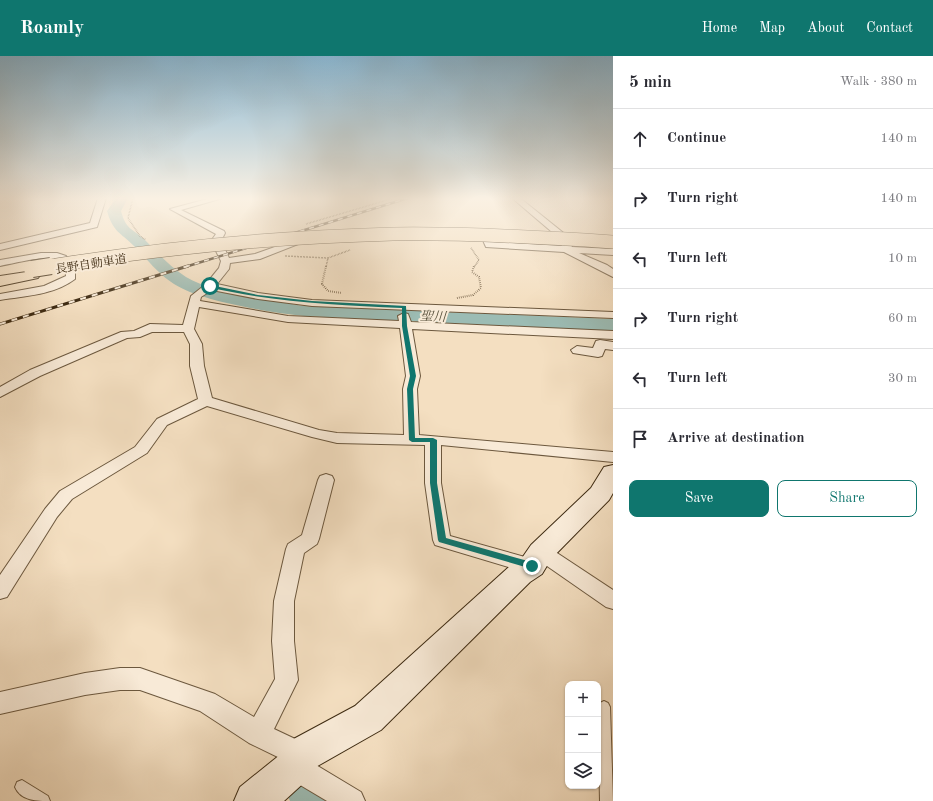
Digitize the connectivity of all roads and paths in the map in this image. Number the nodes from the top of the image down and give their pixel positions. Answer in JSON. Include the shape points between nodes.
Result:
{"nodes":[{"id":1,"x":61,"y":233,"type":"edge"},
{"id":2,"x":138,"y":233,"type":"edge"},
{"id":3,"x":221,"y":233,"type":"edge"},
{"id":4,"x":372,"y":233,"type":"edge"},
{"id":5,"x":466,"y":233,"type":"edge"},
{"id":6,"x":485,"y":233,"type":"junction"},
{"id":7,"x":558,"y":233,"type":"edge"},
{"id":8,"x":563,"y":237,"type":"junction"},
{"id":9,"x":216,"y":241,"type":"junction"},
{"id":10,"x":613,"y":241,"type":"edge"},
{"id":11,"x":489,"y":245,"type":"junction"},
{"id":12,"x":150,"y":246,"type":"junction"},
{"id":13,"x":0,"y":247,"type":"edge"},
{"id":14,"x":613,"y":247,"type":"edge"},
{"id":15,"x":567,"y":249,"type":"junction"},
{"id":16,"x":352,"y":250,"type":"dead end"},
{"id":17,"x":613,"y":252,"type":"edge"},
{"id":18,"x":263,"y":255,"type":"junction"},
{"id":19,"x":328,"y":258,"type":"junction"},
{"id":20,"x":66,"y":260,"type":"junction"},
{"id":21,"x":226,"y":261,"type":"junction"},
{"id":22,"x":1,"y":265,"type":"edge"},
{"id":23,"x":32,"y":272,"type":"junction"},
{"id":24,"x":613,"y":274,"type":"edge"},
{"id":25,"x":0,"y":281,"type":"edge"},
{"id":26,"x":210,"y":286,"type":"junction"},
{"id":27,"x":349,"y":294,"type":"dead end"},
{"id":28,"x":0,"y":297,"type":"edge"},
{"id":29,"x":456,"y":298,"type":"dead end"},
{"id":30,"x":195,"y":300,"type":"junction"},
{"id":31,"x":404,"y":307,"type":"junction"},
{"id":32,"x":613,"y":315,"type":"edge"},
{"id":33,"x":404,"y":326,"type":"junction"},
{"id":34,"x":188,"y":328,"type":"junction"},
{"id":35,"x":613,"y":335,"type":"edge"},
{"id":36,"x":613,"y":346,"type":"edge"},
{"id":37,"x":578,"y":350,"type":"dead end"},
{"id":38,"x":0,"y":393,"type":"edge"},
{"id":39,"x":206,"y":401,"type":"junction"},
{"id":40,"x":412,"y":440,"type":"junction"},
{"id":41,"x":433,"y":440,"type":"junction"},
{"id":42,"x":613,"y":457,"type":"edge"},
{"id":43,"x":326,"y":480,"type":"dead end"},
{"id":44,"x":609,"y":488,"type":"edge"},
{"id":45,"x":536,"y":559,"type":"junction"},
{"id":46,"x":0,"y":591,"type":"edge"},
{"id":47,"x":613,"y":601,"type":"edge"},
{"id":48,"x":0,"y":703,"type":"edge"},
{"id":49,"x":604,"y":707,"type":"dead end"},
{"id":50,"x":258,"y":734,"type":"junction"},
{"id":51,"x":297,"y":761,"type":"junction"},
{"id":52,"x":22,"y":787,"type":"dead end"},
{"id":53,"x":43,"y":801,"type":"edge"},
{"id":54,"x":254,"y":801,"type":"edge"},
{"id":55,"x":352,"y":801,"type":"edge"},
{"id":56,"x":607,"y":801,"type":"edge"}],
"edges":[{"from":1,"to":13,"type":"street"},
{"from":2,"to":12,"type":"path"},
{"from":3,"to":9,"type":"street"},
{"from":4,"to":18,"type":"street","via":[[323,234]]},
{"from":5,"to":6,"type":"street"},
{"from":6,"to":8,"type":"street"},
{"from":6,"to":11,"type":"street"},
{"from":7,"to":8,"type":"street"},
{"from":8,"to":10,"type":"street"},
{"from":8,"to":15,"type":"street"},
{"from":9,"to":12,"type":"street"},
{"from":9,"to":21,"type":"street"},
{"from":10,"to":23,"type":"highway","name":"長野自動車道","bridge":true,"via":[[476,234],[322,235],[156,250]]},
{"from":11,"to":15,"type":"street"},
{"from":11,"to":29,"type":"path","via":[[465,246],[474,250],[479,260],[472,272],[479,277],[481,288],[473,294]]},
{"from":12,"to":20,"type":"street","bridge":true},
{"from":14,"to":23,"type":"highway","name":"長野自動車道","bridge":true,"via":[[472,238],[317,241],[246,245]]},
{"from":15,"to":17,"type":"street"},
{"from":15,"to":24,"type":"street"},
{"from":16,"to":19,"type":"path"},
{"from":18,"to":19,"type":"path"},
{"from":18,"to":21,"type":"street"},
{"from":19,"to":27,"type":"path","via":[[322,284],[328,291]]},
{"from":20,"to":22,"type":"street","via":[[62,257],[42,256]]},
{"from":20,"to":28,"type":"street","via":[[72,273],[68,280],[54,286]]},
{"from":21,"to":26,"type":"street","via":[[224,269]]},
{"from":22,"to":23,"type":"highway","name":"長野自動車道"},
{"from":23,"to":25,"type":"highway","name":"長野自動車道"},
{"from":26,"to":30,"type":"street"},
{"from":26,"to":31,"type":"street","via":[[258,296],[312,302]]},
{"from":30,"to":33,"type":"street","via":[[228,310],[288,319]]},
{"from":30,"to":34,"type":"street"},
{"from":31,"to":32,"type":"street"},
{"from":31,"to":33,"type":"street"},
{"from":33,"to":35,"type":"street"},
{"from":33,"to":40,"type":"street","via":[[413,376],[410,389]]},
{"from":34,"to":38,"type":"street","via":[[150,328],[136,334],[125,335],[35,373]]},
{"from":34,"to":39,"type":"street","via":[[196,344],[197,366]]},
{"from":36,"to":37,"type":"street","via":[[600,344],[598,353]]},
{"from":39,"to":40,"type":"street","via":[[337,438]]},
{"from":39,"to":46,"type":"street","via":[[162,422],[141,450],[66,495],[51,513]]},
{"from":40,"to":41,"type":"street"},
{"from":41,"to":42,"type":"street"},
{"from":41,"to":45,"type":"street","via":[[433,483],[442,540]]},
{"from":43,"to":50,"type":"street","via":[[310,539],[295,549],[284,601],[283,641],[287,680]]},
{"from":44,"to":45,"type":"street"},
{"from":45,"to":47,"type":"street"},
{"from":45,"to":51,"type":"street","via":[[368,718]]},
{"from":48,"to":50,"type":"street","via":[[91,683],[140,679],[207,702]]},
{"from":49,"to":56,"type":"lane"},
{"from":50,"to":51,"type":"street"},
{"from":51,"to":54,"type":"street"},
{"from":51,"to":55,"type":"street"},
{"from":52,"to":53,"type":"lane"}]}
